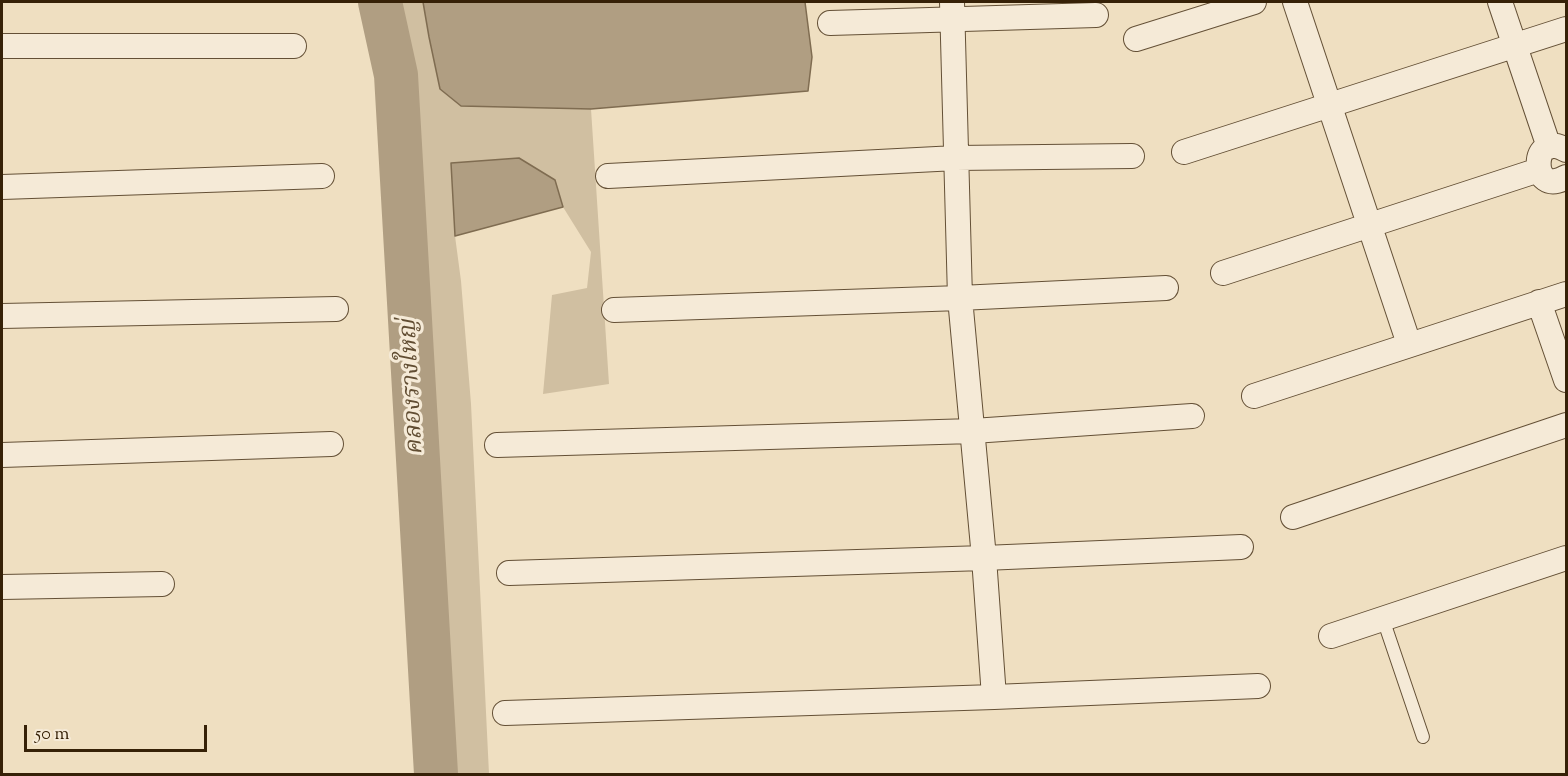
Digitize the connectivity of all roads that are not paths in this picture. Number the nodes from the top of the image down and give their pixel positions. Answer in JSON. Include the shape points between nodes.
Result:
{"nodes":[{"id":1,"x":1254,"y":2,"type":"edge"},
{"id":2,"x":1295,"y":2,"type":"edge"},
{"id":3,"x":1500,"y":2,"type":"edge"},
{"id":4,"x":952,"y":10,"type":"edge"},
{"id":5,"x":1096,"y":15,"type":"dead end"},
{"id":6,"x":830,"y":22,"type":"dead end"},
{"id":7,"x":1566,"y":29,"type":"edge"},
{"id":8,"x":1136,"y":39,"type":"dead end"},
{"id":9,"x":1515,"y":45,"type":"junction"},
{"id":10,"x":2,"y":46,"type":"edge"},
{"id":11,"x":294,"y":46,"type":"dead end"},
{"id":12,"x":1330,"y":105,"type":"junction"},
{"id":13,"x":1558,"y":148,"type":"edge"},
{"id":14,"x":1184,"y":152,"type":"dead end"},
{"id":15,"x":1132,"y":156,"type":"dead end"},
{"id":16,"x":956,"y":158,"type":"junction"},
{"id":17,"x":1539,"y":170,"type":"junction"},
{"id":18,"x":322,"y":176,"type":"dead end"},
{"id":19,"x":608,"y":176,"type":"dead end"},
{"id":20,"x":1565,"y":183,"type":"edge"},
{"id":21,"x":2,"y":187,"type":"edge"},
{"id":22,"x":1370,"y":225,"type":"junction"},
{"id":23,"x":1223,"y":273,"type":"dead end"},
{"id":24,"x":1166,"y":288,"type":"dead end"},
{"id":25,"x":1566,"y":294,"type":"edge"},
{"id":26,"x":960,"y":298,"type":"junction"},
{"id":27,"x":1539,"y":302,"type":"junction"},
{"id":28,"x":336,"y":309,"type":"dead end"},
{"id":29,"x":614,"y":310,"type":"dead end"},
{"id":30,"x":2,"y":316,"type":"edge"},
{"id":31,"x":1409,"y":344,"type":"junction"},
{"id":32,"x":1566,"y":380,"type":"edge"},
{"id":33,"x":1254,"y":396,"type":"dead end"},
{"id":34,"x":1192,"y":416,"type":"dead end"},
{"id":35,"x":1566,"y":425,"type":"edge"},
{"id":36,"x":973,"y":431,"type":"junction"},
{"id":37,"x":331,"y":444,"type":"dead end"},
{"id":38,"x":497,"y":445,"type":"dead end"},
{"id":39,"x":2,"y":455,"type":"edge"},
{"id":40,"x":1293,"y":517,"type":"dead end"},
{"id":41,"x":1241,"y":547,"type":"dead end"},
{"id":42,"x":984,"y":558,"type":"junction"},
{"id":43,"x":1566,"y":558,"type":"edge"},
{"id":44,"x":509,"y":573,"type":"dead end"},
{"id":45,"x":162,"y":584,"type":"dead end"},
{"id":46,"x":2,"y":587,"type":"edge"},
{"id":47,"x":1383,"y":619,"type":"junction"},
{"id":48,"x":1331,"y":636,"type":"dead end"},
{"id":49,"x":1258,"y":686,"type":"dead end"},
{"id":50,"x":994,"y":697,"type":"junction"},
{"id":51,"x":505,"y":713,"type":"dead end"},
{"id":52,"x":1423,"y":737,"type":"dead end"}],
"edges":[{"from":1,"to":8,"type":"street"},
{"from":2,"to":12,"type":"street"},
{"from":3,"to":9,"type":"street"},
{"from":4,"to":5,"type":"street"},
{"from":4,"to":6,"type":"street"},
{"from":4,"to":16,"type":"street"},
{"from":7,"to":9,"type":"street"},
{"from":9,"to":12,"type":"street"},
{"from":9,"to":13,"type":"street"},
{"from":10,"to":11,"type":"street"},
{"from":12,"to":14,"type":"street"},
{"from":12,"to":22,"type":"street"},
{"from":13,"to":17,"type":"street","via":[[1541,153]]},
{"from":15,"to":16,"type":"street"},
{"from":16,"to":19,"type":"street"},
{"from":16,"to":26,"type":"street"},
{"from":17,"to":20,"type":"street","via":[[1547,179]]},
{"from":17,"to":22,"type":"street"},
{"from":18,"to":21,"type":"street"},
{"from":22,"to":23,"type":"street"},
{"from":22,"to":31,"type":"street"},
{"from":24,"to":26,"type":"street"},
{"from":25,"to":27,"type":"street"},
{"from":26,"to":29,"type":"street"},
{"from":26,"to":36,"type":"street"},
{"from":27,"to":31,"type":"street"},
{"from":27,"to":32,"type":"street"},
{"from":28,"to":30,"type":"street"},
{"from":31,"to":33,"type":"street"},
{"from":34,"to":36,"type":"street"},
{"from":35,"to":40,"type":"street"},
{"from":36,"to":38,"type":"street"},
{"from":36,"to":42,"type":"street"},
{"from":37,"to":39,"type":"street"},
{"from":41,"to":42,"type":"street"},
{"from":42,"to":44,"type":"street"},
{"from":42,"to":50,"type":"street"},
{"from":43,"to":47,"type":"street"},
{"from":45,"to":46,"type":"street"},
{"from":47,"to":48,"type":"street"},
{"from":47,"to":52,"type":"lane"},
{"from":49,"to":50,"type":"street"},
{"from":50,"to":51,"type":"street"}]}
